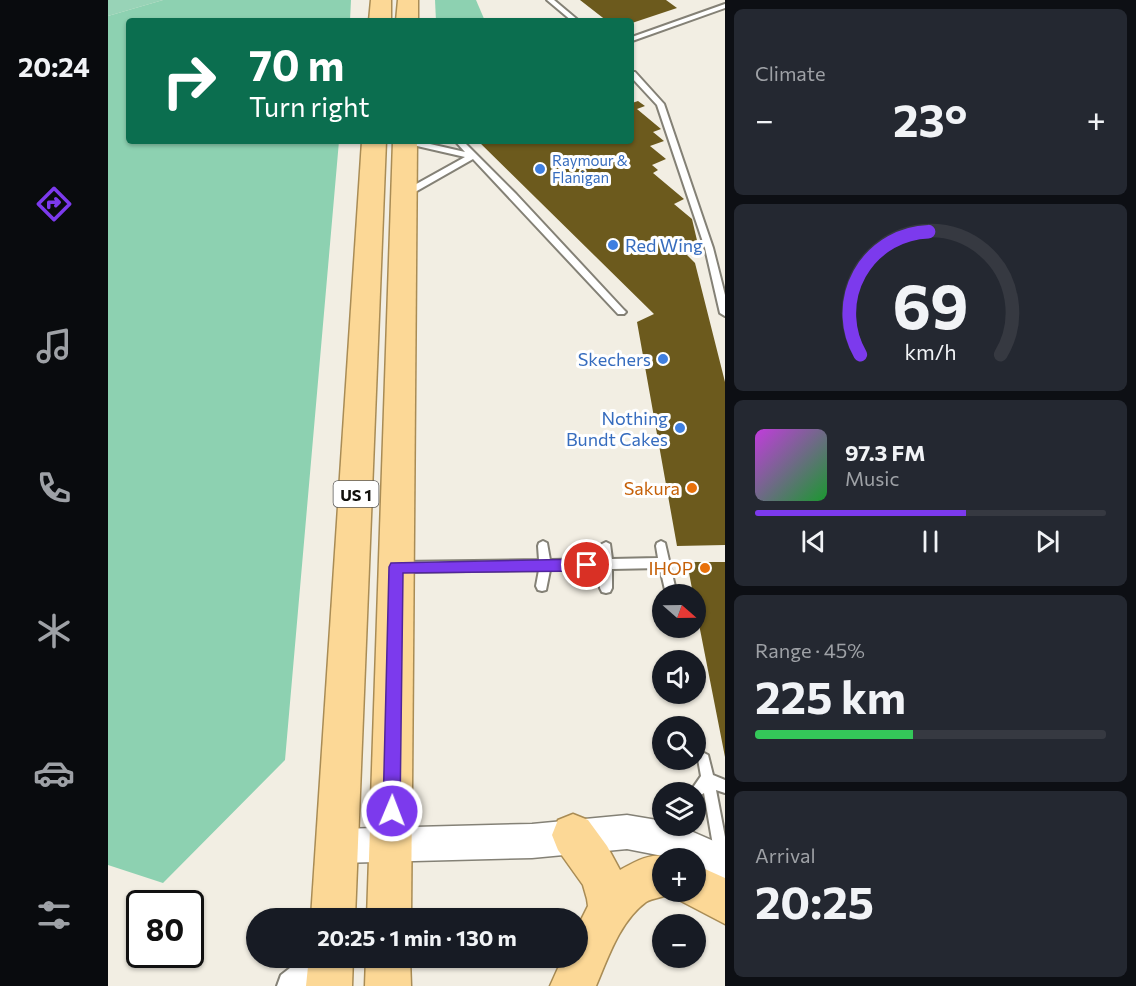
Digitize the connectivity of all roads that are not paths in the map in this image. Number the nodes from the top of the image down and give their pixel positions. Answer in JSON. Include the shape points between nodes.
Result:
{"nodes":[{"id":1,"x":381,"y":0,"type":"edge"},
{"id":2,"x":408,"y":0,"type":"edge"},
{"id":3,"x":550,"y":0,"type":"edge"},
{"id":4,"x":725,"y":6,"type":"edge"},
{"id":5,"x":380,"y":18,"type":"edge"},
{"id":6,"x":407,"y":18,"type":"edge"},
{"id":7,"x":572,"y":18,"type":"edge"},
{"id":8,"x":634,"y":38,"type":"edge"},
{"id":9,"x":634,"y":76,"type":"edge"},
{"id":10,"x":374,"y":144,"type":"edge"},
{"id":11,"x":406,"y":144,"type":"edge"},
{"id":12,"x":419,"y":144,"type":"edge"},
{"id":13,"x":462,"y":144,"type":"edge"},
{"id":14,"x":472,"y":156,"type":"junction"},
{"id":15,"x":404,"y":194,"type":"junction"},
{"id":16,"x":621,"y":312,"type":"dead end"},
{"id":17,"x":725,"y":313,"type":"edge"},
{"id":18,"x":543,"y":546,"type":"dead end"},
{"id":19,"x":661,"y":546,"type":"dead end"},
{"id":20,"x":606,"y":547,"type":"dead end"},
{"id":21,"x":664,"y":563,"type":"junction"},
{"id":22,"x":607,"y":565,"type":"junction"},
{"id":23,"x":545,"y":566,"type":"junction"},
{"id":24,"x":396,"y":567,"type":"junction"},
{"id":25,"x":668,"y":584,"type":"edge"},
{"id":26,"x":542,"y":586,"type":"dead end"},
{"id":27,"x":606,"y":588,"type":"dead end"},
{"id":28,"x":706,"y":769,"type":"edge"},
{"id":29,"x":708,"y":779,"type":"junction"},
{"id":30,"x":705,"y":782,"type":"edge"},
{"id":31,"x":725,"y":787,"type":"edge"},
{"id":32,"x":652,"y":830,"type":"edge"},
{"id":33,"x":573,"y":835,"type":"junction"},
{"id":34,"x":671,"y":836,"type":"edge"},
{"id":35,"x":390,"y":845,"type":"junction"},
{"id":36,"x":338,"y":846,"type":"junction"},
{"id":37,"x":652,"y":879,"type":"edge"},
{"id":38,"x":717,"y":879,"type":"edge"},
{"id":39,"x":334,"y":908,"type":"edge"},
{"id":40,"x":389,"y":908,"type":"edge"},
{"id":41,"x":610,"y":910,"type":"junction"},
{"id":42,"x":315,"y":968,"type":"edge"},
{"id":43,"x":329,"y":968,"type":"edge"},
{"id":44,"x":388,"y":968,"type":"edge"},
{"id":45,"x":292,"y":986,"type":"edge"},
{"id":46,"x":329,"y":986,"type":"edge"},
{"id":47,"x":388,"y":986,"type":"edge"},
{"id":48,"x":573,"y":986,"type":"edge"}],
"edges":[{"from":1,"to":5,"type":"highway"},
{"from":2,"to":6,"type":"highway"},
{"from":3,"to":7,"type":"lane"},
{"from":4,"to":8,"type":"lane"},
{"from":9,"to":17,"type":"lane","via":[[660,104],[709,248]]},
{"from":10,"to":36,"type":"highway","number":"US 1"},
{"from":11,"to":15,"type":"highway","number":"US 1"},
{"from":12,"to":14,"type":"lane"},
{"from":13,"to":14,"type":"lane"},
{"from":14,"to":15,"type":"lane"},
{"from":14,"to":16,"type":"lane"},
{"from":15,"to":24,"type":"highway","number":"US 1"},
{"from":18,"to":23,"type":"lane"},
{"from":19,"to":21,"type":"lane"},
{"from":20,"to":22,"type":"lane"},
{"from":21,"to":22,"type":"lane"},
{"from":21,"to":25,"type":"lane"},
{"from":22,"to":23,"type":"lane"},
{"from":22,"to":27,"type":"lane"},
{"from":23,"to":24,"type":"lane"},
{"from":23,"to":26,"type":"lane"},
{"from":24,"to":35,"type":"highway","number":"US 1"},
{"from":28,"to":29,"type":"lane"},
{"from":29,"to":30,"type":"lane"},
{"from":29,"to":31,"type":"lane"},
{"from":29,"to":38,"type":"lane"},
{"from":32,"to":33,"type":"street"},
{"from":33,"to":35,"type":"street","via":[[532,841]]},
{"from":33,"to":41,"type":"highway","via":[[603,877]]},
{"from":34,"to":38,"type":"street","via":[[691,846]]},
{"from":35,"to":36,"type":"street"},
{"from":35,"to":40,"type":"highway","number":"US 1"},
{"from":36,"to":39,"type":"highway","number":"US 1"},
{"from":37,"to":41,"type":"highway","via":[[634,882]]},
{"from":41,"to":48,"type":"highway"},
{"from":42,"to":45,"type":"street"},
{"from":43,"to":46,"type":"highway"},
{"from":44,"to":47,"type":"highway"}]}
